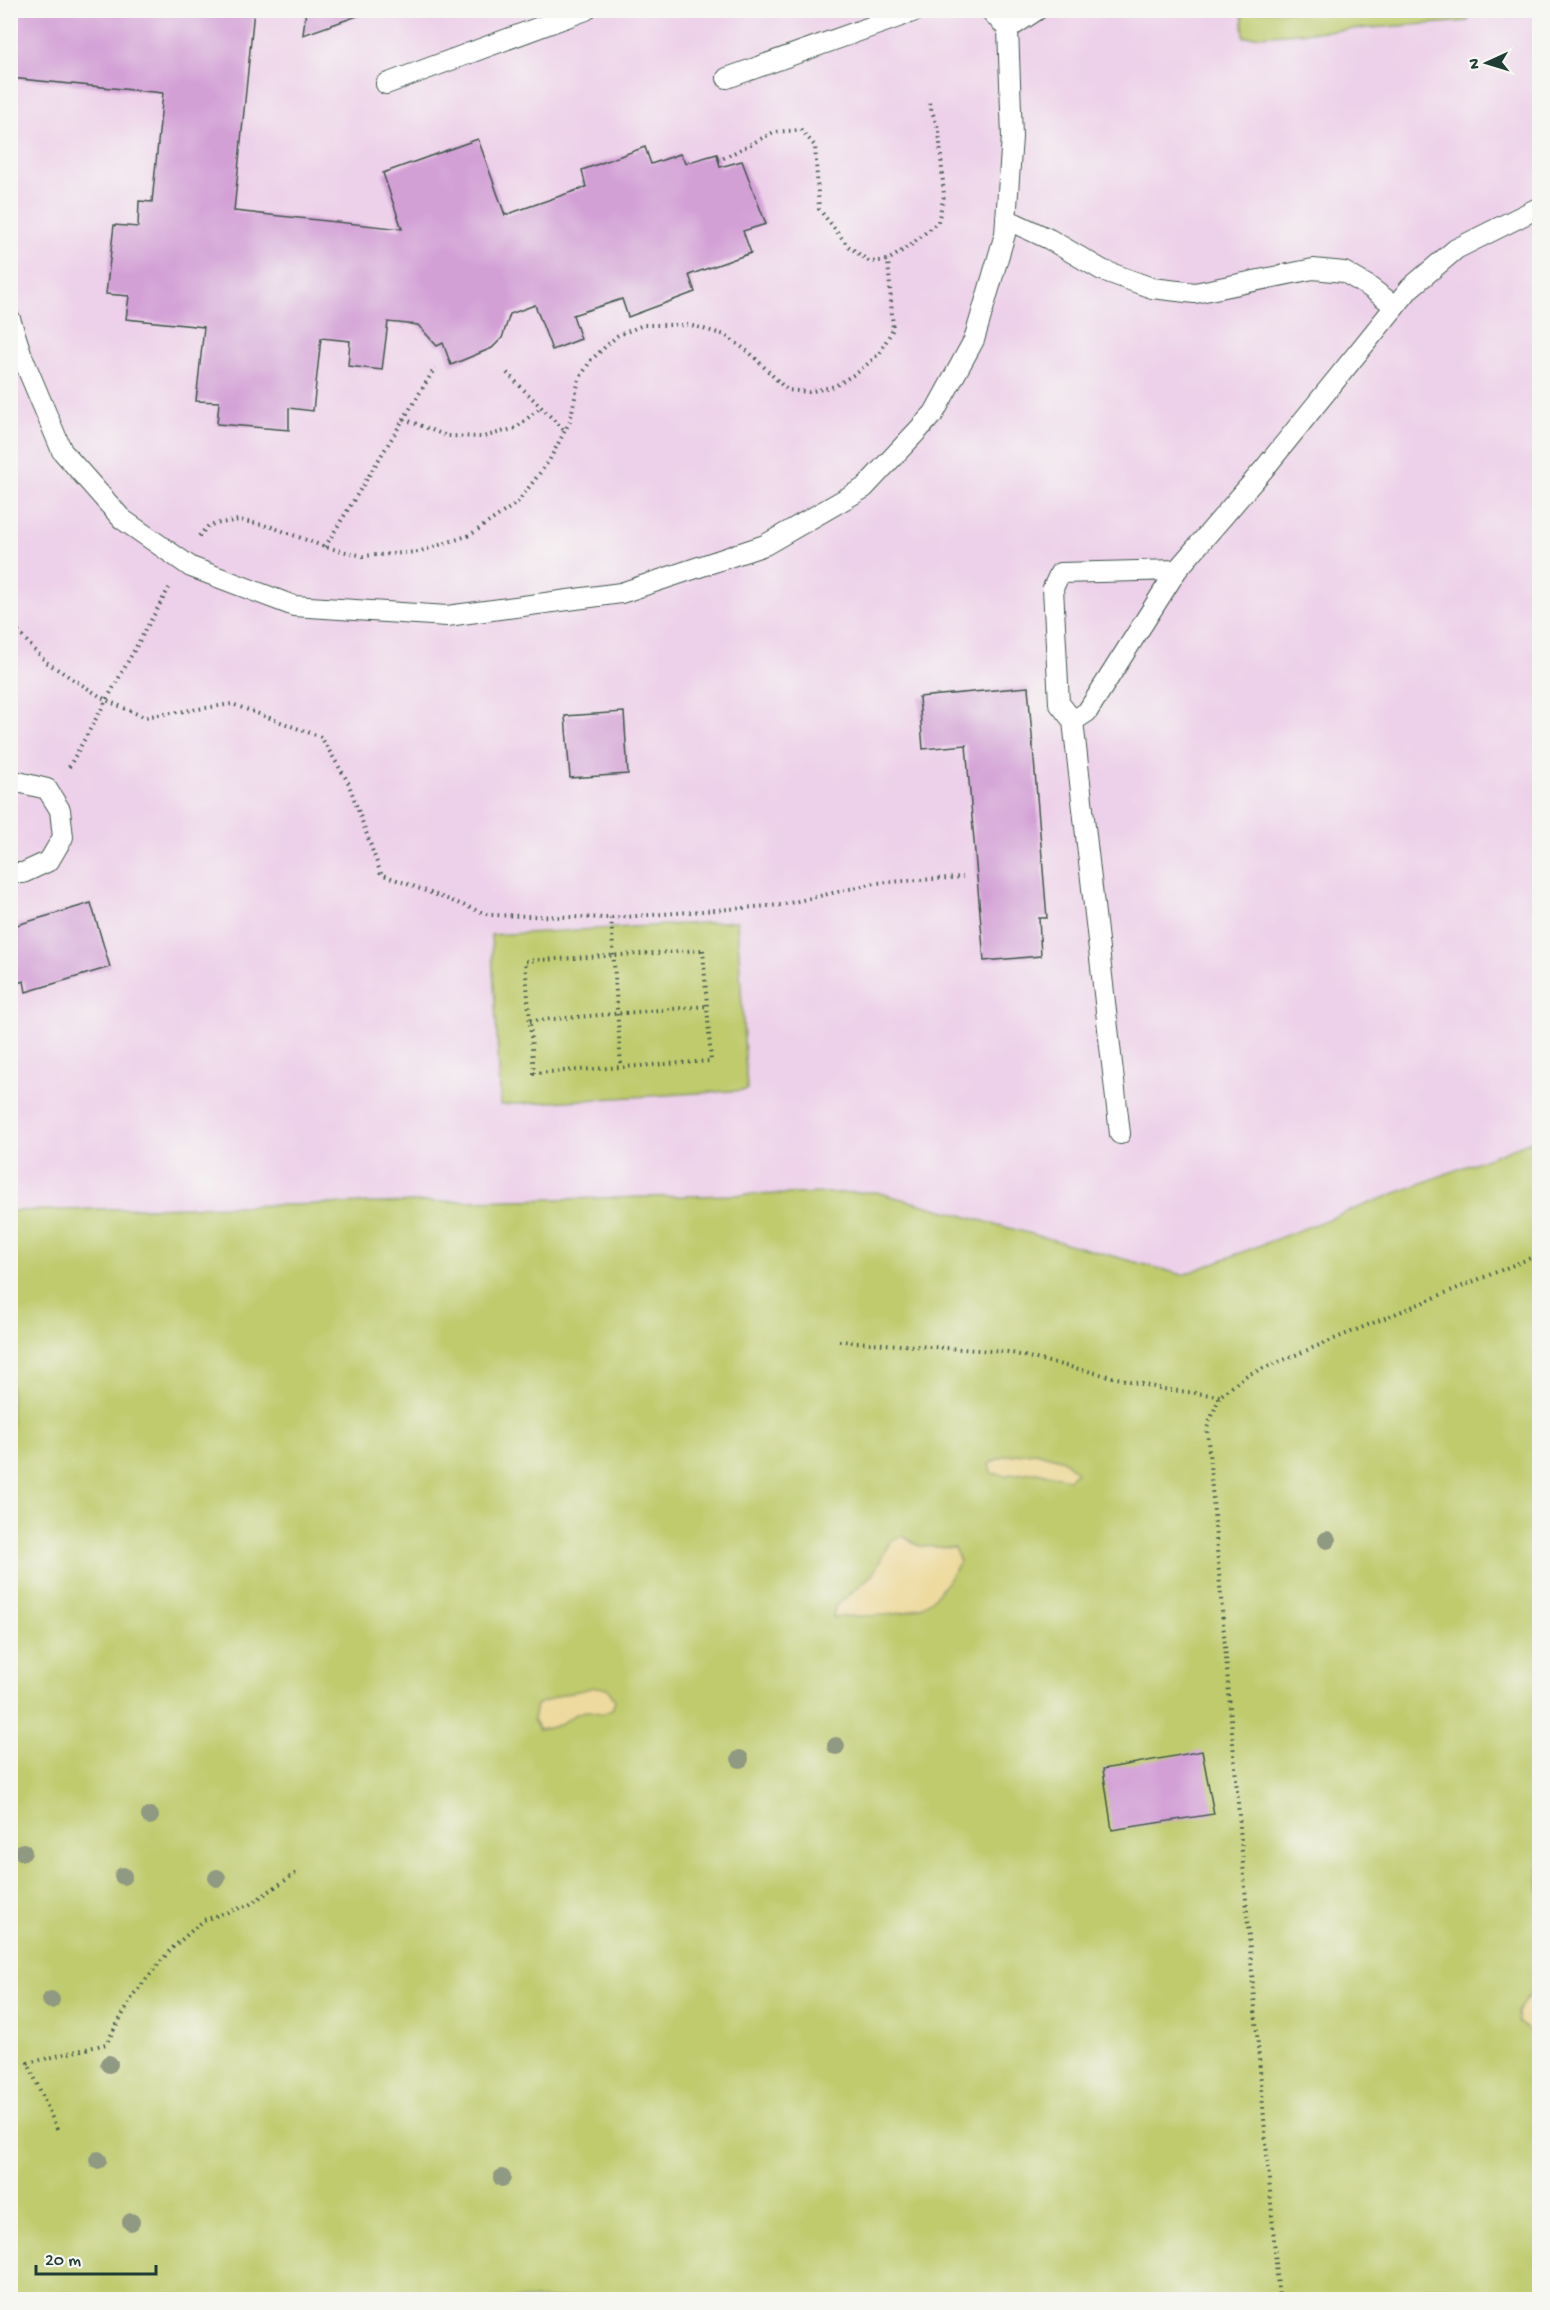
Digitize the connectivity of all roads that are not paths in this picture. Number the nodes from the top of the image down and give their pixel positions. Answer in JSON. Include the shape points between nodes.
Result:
{"nodes":[{"id":1,"x":586,"y":10,"type":"edge"},
{"id":2,"x":918,"y":10,"type":"edge"},
{"id":3,"x":990,"y":10,"type":"edge"},
{"id":4,"x":1037,"y":10,"type":"edge"},
{"id":5,"x":1008,"y":29,"type":"junction"},
{"id":6,"x":728,"y":78,"type":"dead end"},
{"id":7,"x":386,"y":84,"type":"dead end"},
{"id":8,"x":1539,"y":207,"type":"edge"},
{"id":9,"x":1006,"y":219,"type":"junction"},
{"id":10,"x":1395,"y":306,"type":"junction"},
{"id":11,"x":10,"y":319,"type":"edge"},
{"id":12,"x":1177,"y":570,"type":"junction"},
{"id":13,"x":1074,"y":721,"type":"junction"},
{"id":14,"x":10,"y":780,"type":"edge"},
{"id":15,"x":10,"y":873,"type":"edge"},
{"id":16,"x":1120,"y":1134,"type":"dead end"}],
"edges":[{"from":1,"to":7,"type":"lane"},
{"from":2,"to":6,"type":"lane"},
{"from":3,"to":5,"type":"lane"},
{"from":4,"to":5,"type":"lane"},
{"from":5,"to":9,"type":"lane","via":[[1012,137]]},
{"from":8,"to":10,"type":"lane","via":[[1456,249]]},
{"from":9,"to":10,"type":"lane","via":[[1102,270],[1152,288],[1195,293],[1313,269],[1344,272]]},
{"from":9,"to":11,"type":"lane","via":[[974,340],[934,413],[864,488],[765,545],[621,593],[447,616],[294,606],[183,562],[122,519],[62,451]]},
{"from":10,"to":12,"type":"lane","via":[[1264,470]]},
{"from":12,"to":13,"type":"lane","via":[[1087,712]]},
{"from":12,"to":13,"type":"lane","via":[[1060,573],[1053,588],[1059,703]]},
{"from":13,"to":16,"type":"lane"},
{"from":14,"to":15,"type":"lane","via":[[47,789],[60,810],[63,837],[49,861],[23,873]]}]}
